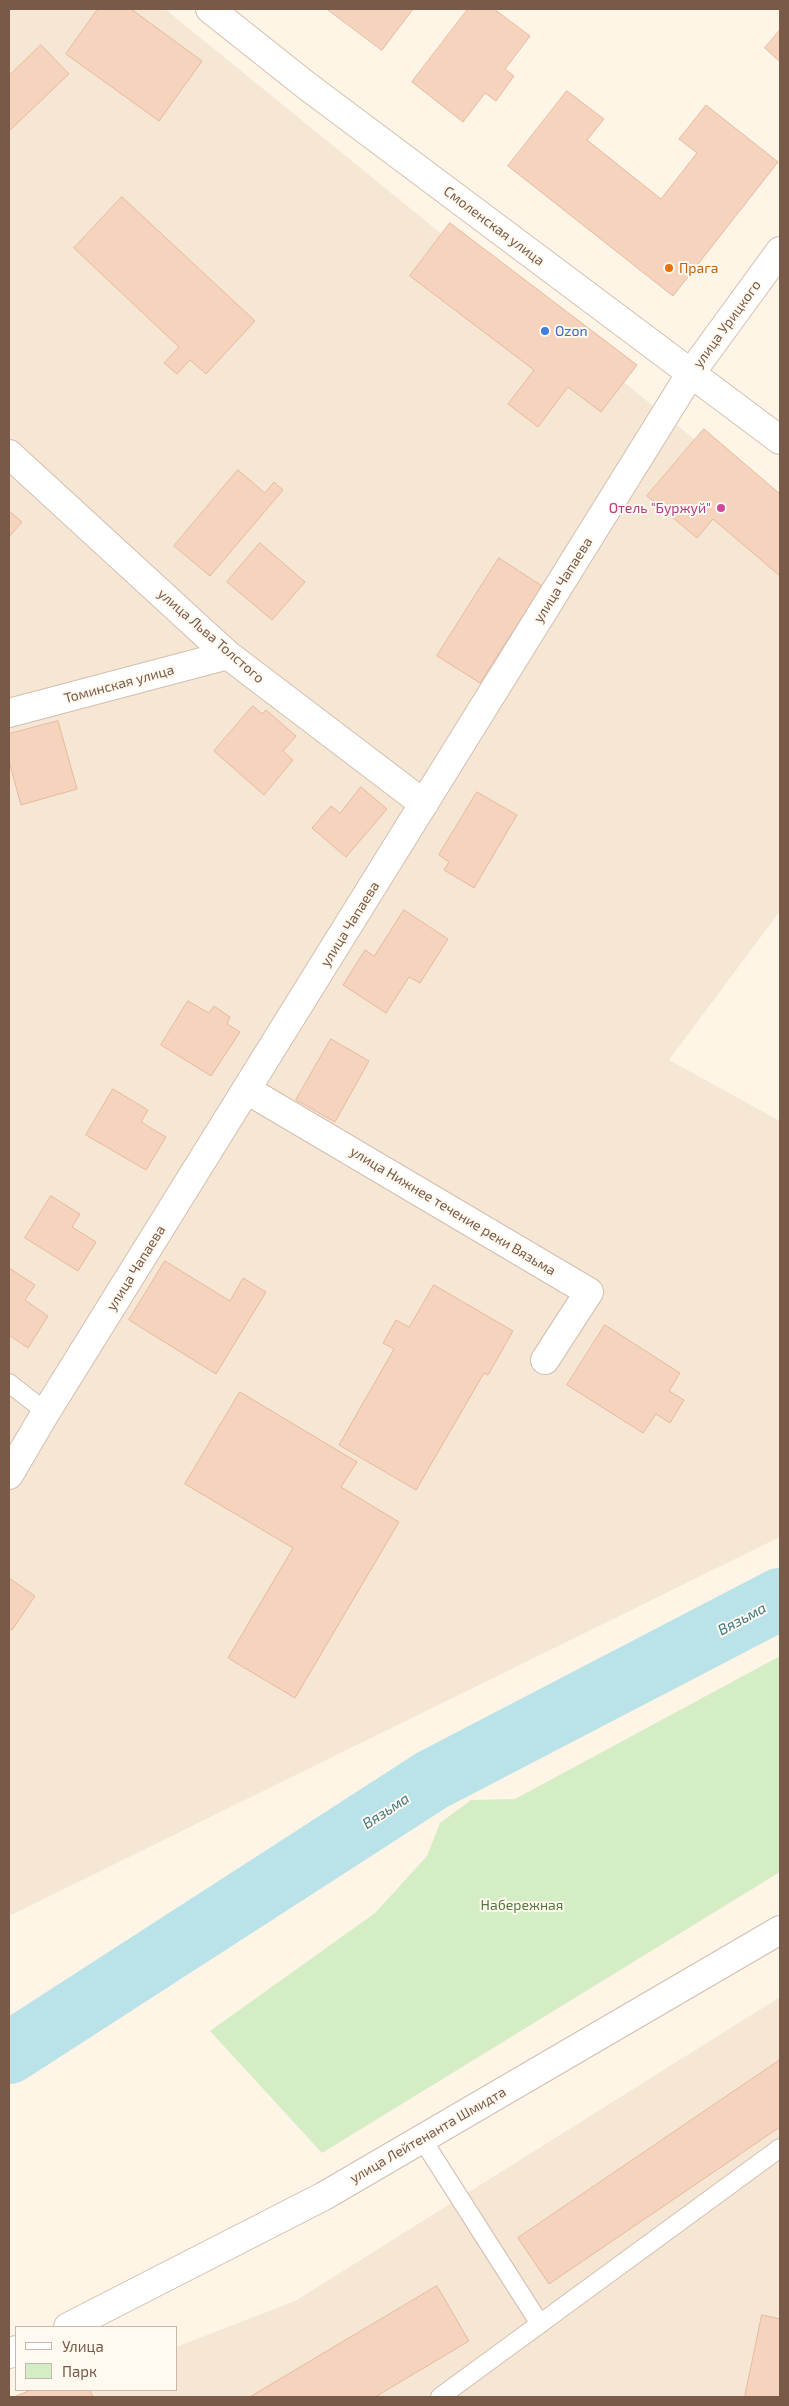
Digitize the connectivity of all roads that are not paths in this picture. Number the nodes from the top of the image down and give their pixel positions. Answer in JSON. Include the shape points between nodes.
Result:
{"nodes":[{"id":1,"x":210,"y":9,"type":"edge"},
{"id":2,"x":780,"y":251,"type":"edge"},
{"id":3,"x":691,"y":373,"type":"junction"},
{"id":4,"x":780,"y":440,"type":"edge"},
{"id":5,"x":9,"y":454,"type":"edge"},
{"id":6,"x":228,"y":655,"type":"junction"},
{"id":7,"x":9,"y":713,"type":"edge"},
{"id":8,"x":424,"y":804,"type":"junction"},
{"id":9,"x":247,"y":1090,"type":"junction"},
{"id":10,"x":545,"y":1360,"type":"dead end"},
{"id":11,"x":9,"y":1383,"type":"edge"},
{"id":12,"x":46,"y":1412,"type":"junction"},
{"id":13,"x":9,"y":1475,"type":"edge"},
{"id":14,"x":780,"y":1930,"type":"edge"},
{"id":15,"x":422,"y":2138,"type":"junction"},
{"id":16,"x":780,"y":2148,"type":"edge"},
{"id":17,"x":540,"y":2324,"type":"junction"},
{"id":18,"x":70,"y":2326,"type":"edge"},
{"id":19,"x":440,"y":2397,"type":"edge"}],
"edges":[{"from":1,"to":3,"type":"street","name":"Смоленская улица","via":[[315,92]]},
{"from":2,"to":3,"type":"street","name":"улица Урицкого"},
{"from":3,"to":4,"type":"street","name":"Смоленская улица"},
{"from":3,"to":8,"type":"street","name":"улица Чапаева"},
{"from":5,"to":6,"type":"street","name":"улица Льва Толстого"},
{"from":6,"to":7,"type":"street","name":"Томинская улица"},
{"from":6,"to":8,"type":"street","name":"улица Льва Толстого"},
{"from":8,"to":9,"type":"street","name":"улица Чапаева"},
{"from":9,"to":10,"type":"street","name":"улица Нижнее течение реки Вязьма","via":[[589,1292]]},
{"from":9,"to":12,"type":"street","name":"улица Чапаева"},
{"from":11,"to":12,"type":"lane"},
{"from":12,"to":13,"type":"street","name":"улица Чапаева"},
{"from":14,"to":15,"type":"street","name":"улица Лейтенанта Шмидта"},
{"from":15,"to":17,"type":"lane"},
{"from":15,"to":18,"type":"street","name":"улица Лейтенанта Шмидта","via":[[324,2196]]},
{"from":16,"to":17,"type":"lane"},
{"from":17,"to":19,"type":"lane"}]}
